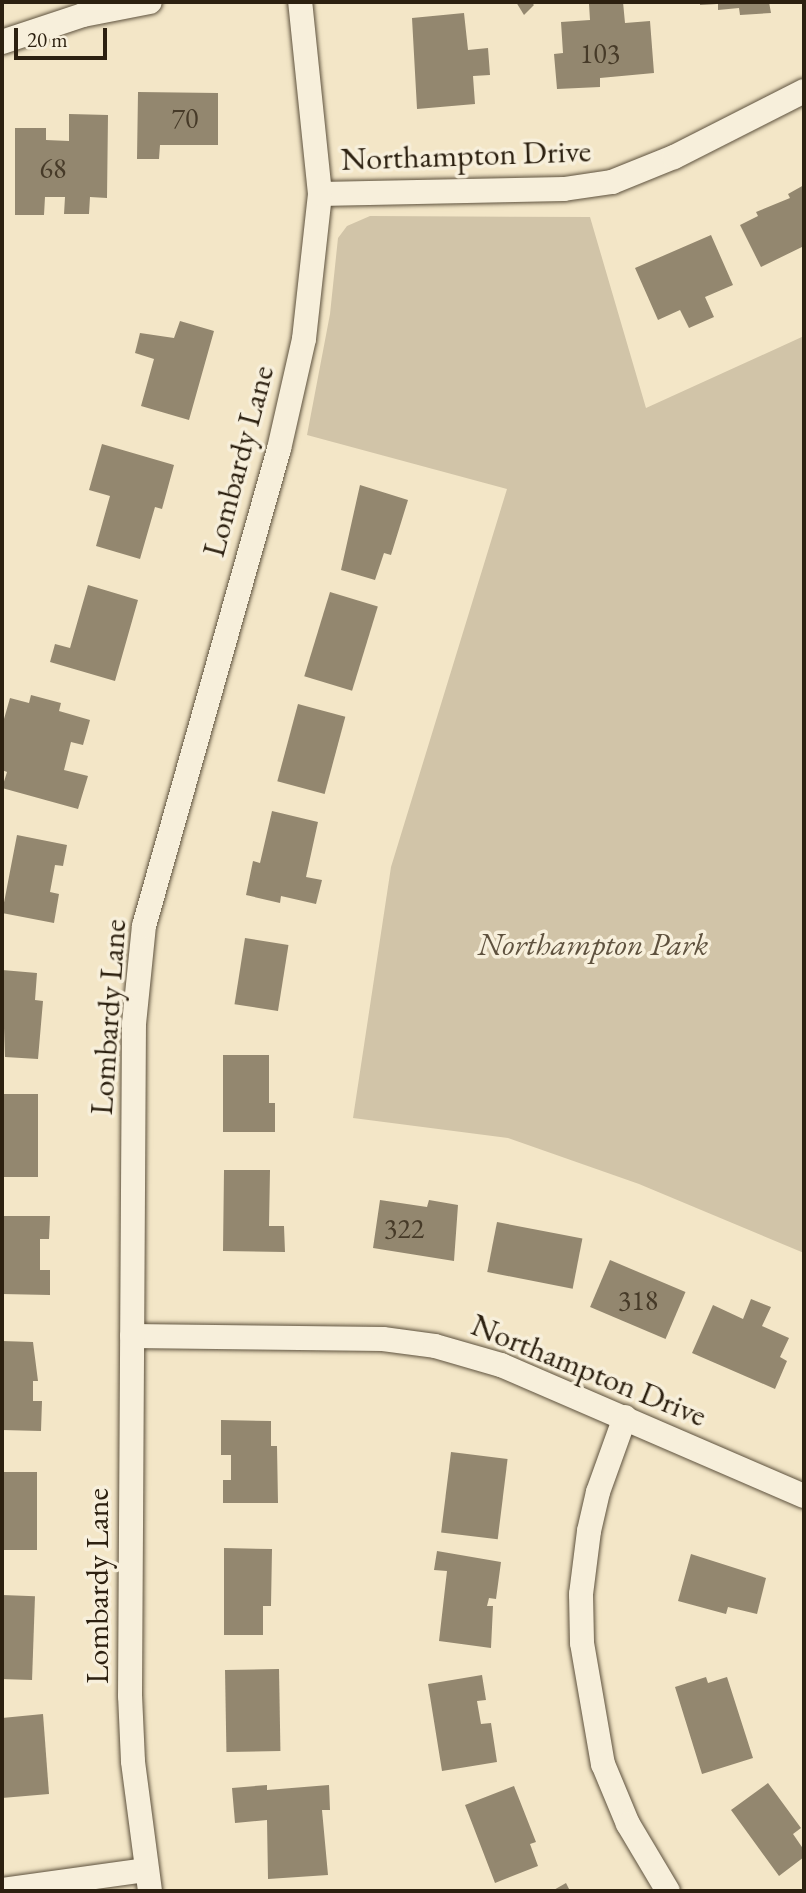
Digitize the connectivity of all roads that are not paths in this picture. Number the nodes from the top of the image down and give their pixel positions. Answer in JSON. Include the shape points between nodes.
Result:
{"nodes":[{"id":1,"x":150,"y":2,"type":"edge"},
{"id":2,"x":300,"y":2,"type":"edge"},
{"id":3,"x":2,"y":42,"type":"edge"},
{"id":4,"x":804,"y":92,"type":"edge"},
{"id":5,"x":320,"y":194,"type":"junction"},
{"id":6,"x":132,"y":1336,"type":"junction"},
{"id":7,"x":625,"y":1417,"type":"junction"},
{"id":8,"x":804,"y":1496,"type":"edge"},
{"id":9,"x":148,"y":1881,"type":"edge"},
{"id":10,"x":2,"y":1890,"type":"edge"},
{"id":11,"x":668,"y":1891,"type":"edge"}],
"edges":[{"from":1,"to":3,"type":"street","via":[[83,15]]},
{"from":2,"to":5,"type":"street","name":"Lombardy Lane"},
{"from":4,"to":5,"type":"street","name":"Northampton Drive","via":[[674,157],[612,182],[564,189]]},
{"from":5,"to":6,"type":"street","name":"Lombardy Lane","via":[[304,339],[279,449],[144,926],[134,1024]]},
{"from":6,"to":7,"type":"street","name":"Northampton Drive","via":[[383,1339],[435,1346],[501,1365]]},
{"from":6,"to":9,"type":"street","name":"Lombardy Lane","via":[[130,1696]]},
{"from":7,"to":8,"type":"street","name":"Northampton Drive"},
{"from":7,"to":11,"type":"street","via":[[598,1492],[584,1562],[582,1643],[587,1689],[607,1774],[628,1824]]},
{"from":9,"to":10,"type":"street"}]}
